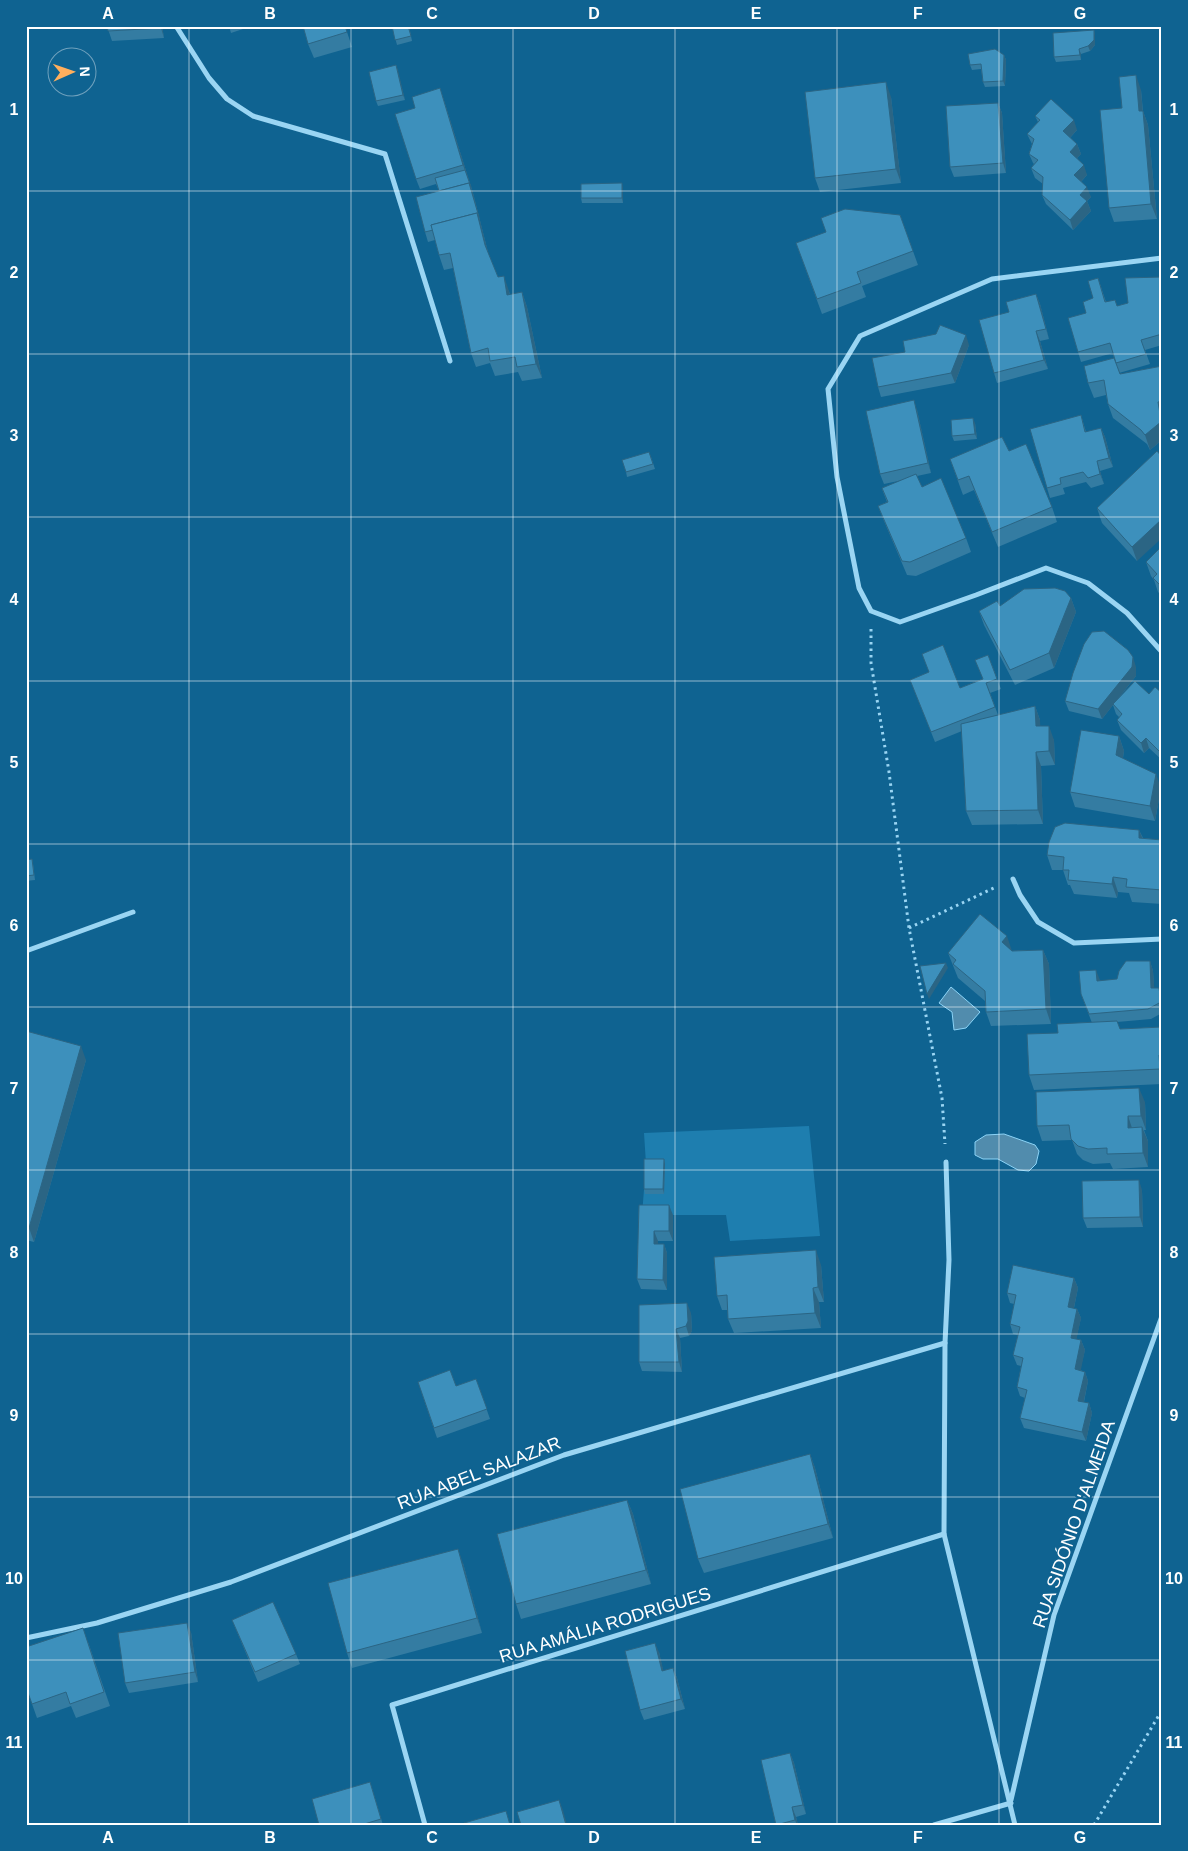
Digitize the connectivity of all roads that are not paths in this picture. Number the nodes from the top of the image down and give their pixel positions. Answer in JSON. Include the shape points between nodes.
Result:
{"nodes":[{"id":1,"x":176,"y":26,"type":"edge"},
{"id":2,"x":1162,"y":258,"type":"edge"},
{"id":3,"x":450,"y":361,"type":"dead end"},
{"id":4,"x":1162,"y":652,"type":"edge"},
{"id":5,"x":1013,"y":879,"type":"road end"},
{"id":6,"x":133,"y":912,"type":"dead end"},
{"id":7,"x":1162,"y":939,"type":"edge"},
{"id":8,"x":26,"y":951,"type":"edge"},
{"id":9,"x":946,"y":1162,"type":"road end"},
{"id":10,"x":1162,"y":1316,"type":"edge"},
{"id":11,"x":945,"y":1343,"type":"junction"},
{"id":12,"x":944,"y":1534,"type":"junction"},
{"id":13,"x":26,"y":1638,"type":"edge"},
{"id":14,"x":1011,"y":1803,"type":"junction"},
{"id":15,"x":425,"y":1825,"type":"edge"},
{"id":16,"x":934,"y":1825,"type":"edge"},
{"id":17,"x":1015,"y":1825,"type":"edge"}],
"edges":[{"from":1,"to":3,"type":"street","via":[[209,78],[227,99],[254,116],[385,154]]},
{"from":2,"to":4,"type":"street","via":[[992,279],[860,336],[828,390],[837,477],[859,588],[871,611],[900,622],[1046,568],[1088,583],[1127,613]]},
{"from":5,"to":7,"type":"street","via":[[1038,922],[1074,943]]},
{"from":6,"to":8,"type":"street"},
{"from":9,"to":11,"type":"street","via":[[949,1260]]},
{"from":10,"to":14,"type":"street","name":"RUA SIDÓNIO D'ALMEIDA","via":[[1054,1615]]},
{"from":11,"to":12,"type":"street"},
{"from":11,"to":13,"type":"street","name":"RUA ABEL SALAZAR","via":[[564,1455],[231,1582],[97,1623]]},
{"from":12,"to":14,"type":"street"},
{"from":12,"to":15,"type":"street","name":"RUA AMÁLIA RODRIGUES","via":[[392,1705]]},
{"from":14,"to":16,"type":"street"},
{"from":14,"to":17,"type":"street"}]}
